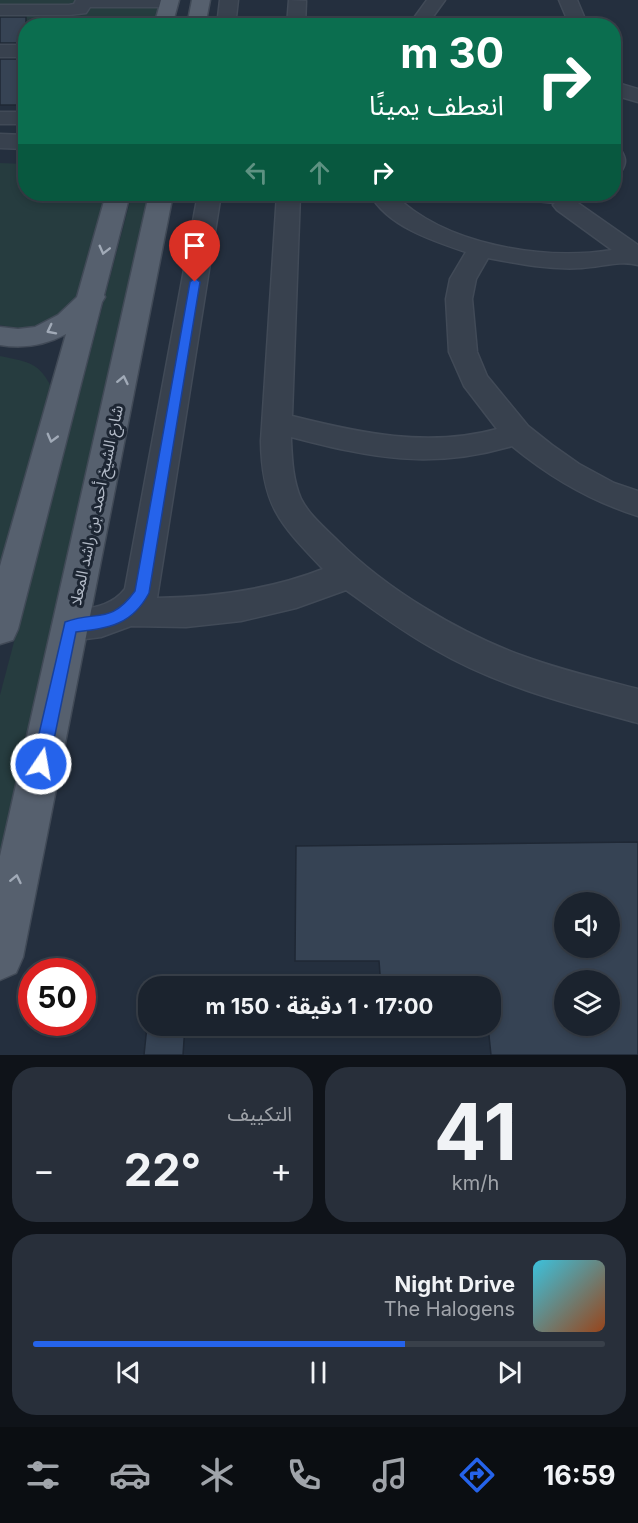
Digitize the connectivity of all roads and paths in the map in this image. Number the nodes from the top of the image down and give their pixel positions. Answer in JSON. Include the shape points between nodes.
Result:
{"nodes":[{"id":1,"x":201,"y":0,"type":"edge"},
{"id":2,"x":228,"y":0,"type":"edge"},
{"id":3,"x":436,"y":0,"type":"edge"},
{"id":4,"x":568,"y":0,"type":"edge"},
{"id":5,"x":85,"y":1,"type":"edge"},
{"id":6,"x":129,"y":1,"type":"edge"},
{"id":7,"x":162,"y":1,"type":"edge"},
{"id":8,"x":297,"y":1,"type":"edge"},
{"id":9,"x":0,"y":10,"type":"edge"},
{"id":10,"x":124,"y":18,"type":"edge"},
{"id":11,"x":157,"y":18,"type":"edge"},
{"id":12,"x":198,"y":18,"type":"edge"},
{"id":13,"x":227,"y":18,"type":"edge"},
{"id":14,"x":296,"y":18,"type":"edge"},
{"id":15,"x":423,"y":18,"type":"edge"},
{"id":16,"x":576,"y":18,"type":"edge"},
{"id":17,"x":0,"y":44,"type":"edge"},
{"id":18,"x":18,"y":44,"type":"edge"},
{"id":19,"x":0,"y":51,"type":"edge"},
{"id":20,"x":18,"y":51,"type":"edge"},
{"id":21,"x":621,"y":90,"type":"edge"},
{"id":22,"x":638,"y":96,"type":"edge"},
{"id":23,"x":0,"y":117,"type":"edge"},
{"id":24,"x":18,"y":118,"type":"edge"},
{"id":25,"x":0,"y":141,"type":"edge"},
{"id":26,"x":18,"y":142,"type":"edge"},
{"id":27,"x":116,"y":201,"type":"edge"},
{"id":28,"x":160,"y":201,"type":"edge"},
{"id":29,"x":208,"y":201,"type":"edge"},
{"id":30,"x":288,"y":201,"type":"edge"},
{"id":31,"x":388,"y":201,"type":"edge"},
{"id":32,"x":575,"y":201,"type":"edge"},
{"id":33,"x":482,"y":248,"type":"junction"},
{"id":34,"x":637,"y":254,"type":"edge"},
{"id":35,"x":92,"y":297,"type":"junction"},
{"id":36,"x":0,"y":336,"type":"edge"},
{"id":37,"x":0,"y":344,"type":"edge"},
{"id":38,"x":64,"y":393,"type":"junction"},
{"id":39,"x":277,"y":423,"type":"junction"},
{"id":40,"x":517,"y":434,"type":"junction"},
{"id":41,"x":638,"y":504,"type":"edge"},
{"id":42,"x":349,"y":574,"type":"junction"},
{"id":43,"x":129,"y":611,"type":"junction"},
{"id":44,"x":70,"y":626,"type":"junction"},
{"id":45,"x":0,"y":629,"type":"edge"},
{"id":46,"x":638,"y":706,"type":"edge"},
{"id":47,"x":0,"y":957,"type":"edge"}],
"edges":[{"from":1,"to":12,"type":"main road"},
{"from":2,"to":13,"type":"lane"},
{"from":3,"to":15,"type":"lane"},
{"from":4,"to":16,"type":"lane"},
{"from":5,"to":6,"type":"lane"},
{"from":5,"to":9,"type":"lane","via":[[80,9]]},
{"from":6,"to":7,"type":"lane"},
{"from":6,"to":10,"type":"lane"},
{"from":7,"to":11,"type":"lane"},
{"from":8,"to":14,"type":"lane"},
{"from":17,"to":18,"type":"lane"},
{"from":19,"to":20,"type":"lane"},
{"from":21,"to":22,"type":"lane"},
{"from":23,"to":24,"type":"lane"},
{"from":25,"to":26,"type":"lane"},
{"from":27,"to":35,"type":"main road","one_way":true},
{"from":44,"to":28,"type":"main road","name":"شارع الشيخ أحمد بن راشد المعلا","one_way":true},
{"from":29,"to":43,"type":"lane","via":[[142,593]]},
{"from":30,"to":39,"type":"lane"},
{"from":31,"to":33,"type":"lane","via":[[402,214],[450,240]]},
{"from":32,"to":34,"type":"lane"},
{"from":33,"to":34,"type":"lane","via":[[515,257],[578,261]]},
{"from":33,"to":40,"type":"lane","via":[[463,279],[459,299],[463,352],[474,379]]},
{"from":35,"to":36,"type":"main road","one_way":true,"via":[[69,321],[41,335],[13,339]]},
{"from":35,"to":38,"type":"main road"},
{"from":37,"to":38,"type":"main road","via":[[50,358]]},
{"from":38,"to":45,"type":"main road","one_way":true},
{"from":39,"to":40,"type":"lane","via":[[388,448],[431,450],[472,447]]},
{"from":39,"to":42,"type":"lane","via":[[277,471],[287,505]]},
{"from":40,"to":41,"type":"lane","via":[[567,472]]},
{"from":42,"to":43,"type":"lane","via":[[257,604],[194,612]]},
{"from":42,"to":46,"type":"lane","via":[[448,639],[510,668]]},
{"from":43,"to":44,"type":"lane","via":[[102,622]]},
{"from":47,"to":44,"type":"main road","name":"شارع الشيخ أحمد بن راشد المعلا","one_way":true}]}
